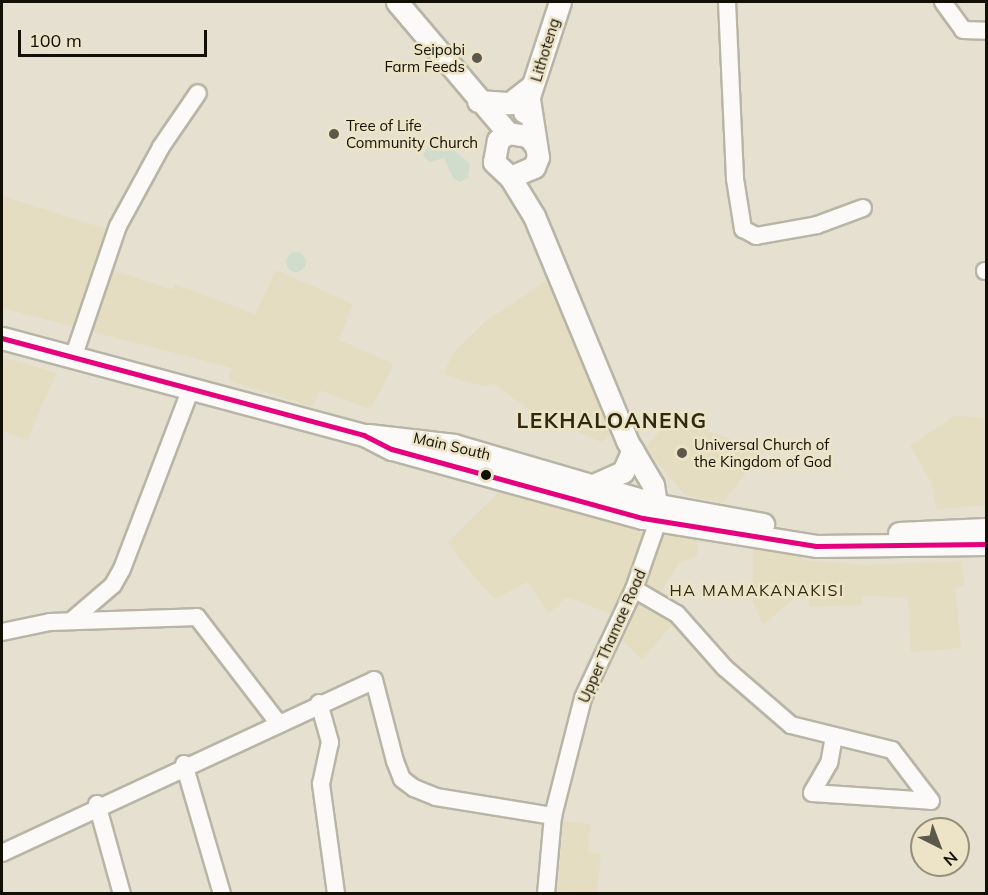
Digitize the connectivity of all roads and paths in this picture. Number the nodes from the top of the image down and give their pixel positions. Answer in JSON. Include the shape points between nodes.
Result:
{"nodes":[{"id":1,"x":397,"y":2,"type":"edge"},
{"id":2,"x":560,"y":2,"type":"edge"},
{"id":3,"x":727,"y":2,"type":"edge"},
{"id":4,"x":943,"y":2,"type":"edge"},
{"id":5,"x":987,"y":31,"type":"edge"},
{"id":6,"x":532,"y":91,"type":"junction"},
{"id":7,"x":198,"y":93,"type":"dead end"},
{"id":8,"x":480,"y":104,"type":"junction"},
{"id":9,"x":512,"y":133,"type":"junction"},
{"id":10,"x":493,"y":150,"type":"junction"},
{"id":11,"x":535,"y":156,"type":"junction"},
{"id":12,"x":510,"y":177,"type":"junction"},
{"id":13,"x":862,"y":208,"type":"dead end"},
{"id":14,"x":534,"y":216,"type":"junction"},
{"id":15,"x":2,"y":338,"type":"edge"},
{"id":16,"x":74,"y":358,"type":"junction"},
{"id":17,"x":191,"y":388,"type":"junction"},
{"id":18,"x":364,"y":435,"type":"junction"},
{"id":19,"x":633,"y":450,"type":"junction"},
{"id":20,"x":591,"y":486,"type":"junction"},
{"id":21,"x":658,"y":513,"type":"junction"},
{"id":22,"x":987,"y":529,"type":"edge"},
{"id":23,"x":987,"y":544,"type":"edge"},
{"id":24,"x":634,"y":589,"type":"junction"},
{"id":25,"x":71,"y":621,"type":"junction"},
{"id":26,"x":2,"y":632,"type":"edge"},
{"id":27,"x":319,"y":703,"type":"junction"},
{"id":28,"x":279,"y":724,"type":"junction"},
{"id":29,"x":834,"y":736,"type":"junction"},
{"id":30,"x":184,"y":764,"type":"junction"},
{"id":31,"x":97,"y":804,"type":"junction"},
{"id":32,"x":554,"y":816,"type":"junction"},
{"id":33,"x":2,"y":853,"type":"edge"},
{"id":34,"x":122,"y":894,"type":"edge"},
{"id":35,"x":222,"y":894,"type":"edge"},
{"id":36,"x":336,"y":894,"type":"edge"},
{"id":37,"x":546,"y":894,"type":"edge"}],
"edges":[{"from":1,"to":8,"type":"main road"},
{"from":2,"to":6,"type":"main road","name":"Lithoteng"},
{"from":3,"to":13,"type":"street","via":[[735,179],[743,230],[756,236],[817,225]]},
{"from":4,"to":5,"type":"street","via":[[963,30]]},
{"from":6,"to":8,"type":"main road","via":[[510,103]]},
{"from":6,"to":9,"type":"main road","name":"Lithoteng"},
{"from":6,"to":11,"type":"main road"},
{"from":7,"to":16,"type":"street","via":[[161,147],[118,226]]},
{"from":8,"to":9,"type":"main road"},
{"from":8,"to":10,"type":"main road"},
{"from":9,"to":10,"type":"main road","name":"Lithoteng"},
{"from":9,"to":11,"type":"main road"},
{"from":10,"to":12,"type":"main road","via":[[494,162]]},
{"from":11,"to":12,"type":"main road"},
{"from":11,"to":14,"type":"main road"},
{"from":12,"to":14,"type":"main road"},
{"from":14,"to":19,"type":"main road"},
{"from":15,"to":16,"type":"main road"},
{"from":16,"to":17,"type":"main road"},
{"from":17,"to":18,"type":"main road"},
{"from":17,"to":25,"type":"street","via":[[122,569],[113,585]]},
{"from":18,"to":20,"type":"main road","name":"Main South","via":[[393,434],[454,445]]},
{"from":18,"to":21,"type":"main road","name":"Main South","via":[[392,449]]},
{"from":19,"to":20,"type":"main road","via":[[623,472]]},
{"from":19,"to":21,"type":"main road"},
{"from":20,"to":21,"type":"main road","name":"Main South"},
{"from":21,"to":22,"type":"main road","name":"Main South","via":[[819,533]]},
{"from":21,"to":23,"type":"main road","name":"Main South","via":[[816,546]]},
{"from":21,"to":24,"type":"street","name":"Upper Thamae Road"},
{"from":24,"to":29,"type":"street","via":[[677,614],[724,668],[791,725]]},
{"from":24,"to":32,"type":"street","name":"Upper Thamae Road","via":[[583,699]]},
{"from":25,"to":26,"type":"street"},
{"from":25,"to":28,"type":"street","via":[[197,617]]},
{"from":27,"to":28,"type":"street"},
{"from":27,"to":32,"type":"street","via":[[374,680],[402,779],[436,797]]},
{"from":27,"to":36,"type":"street","via":[[330,742],[321,784]]},
{"from":28,"to":30,"type":"street"},
{"from":29,"to":29,"type":"street","via":[[892,750],[931,801],[812,793],[830,763]]},
{"from":30,"to":31,"type":"street"},
{"from":30,"to":35,"type":"street"},
{"from":31,"to":33,"type":"street"},
{"from":31,"to":34,"type":"street"},
{"from":32,"to":37,"type":"street","name":"Upper Thamae Road"}]}
